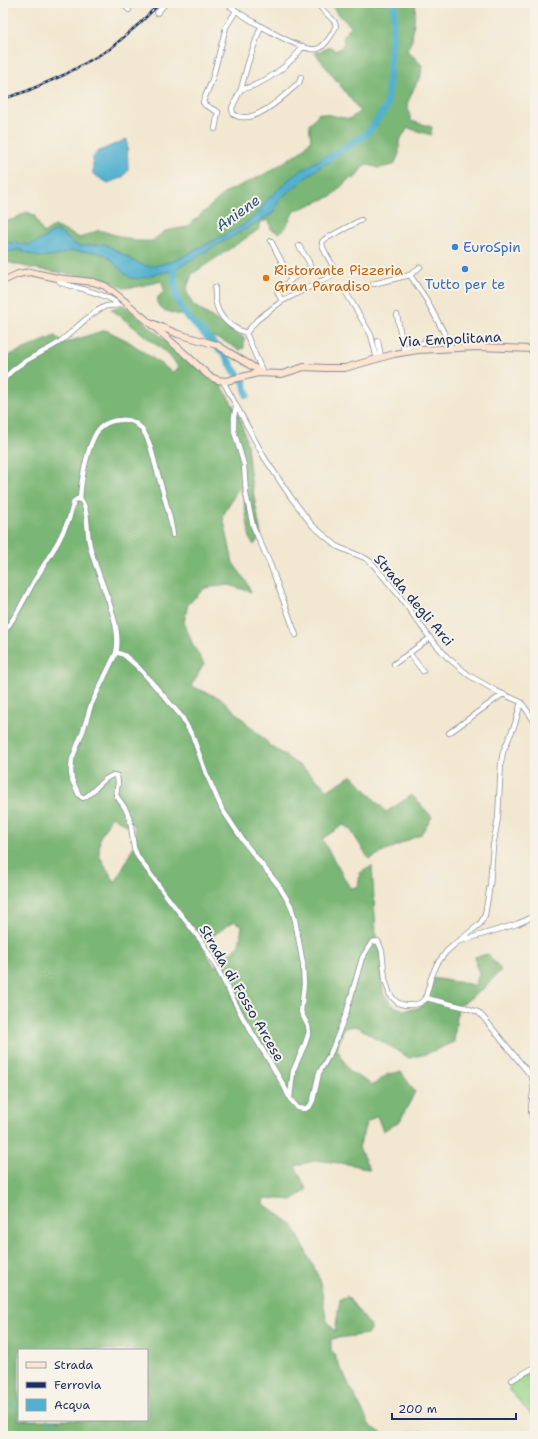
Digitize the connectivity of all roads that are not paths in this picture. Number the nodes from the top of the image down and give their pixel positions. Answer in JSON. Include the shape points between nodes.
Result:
{"nodes":[{"id":1,"x":122,"y":3,"type":"edge"},
{"id":2,"x":166,"y":3,"type":"edge"},
{"id":3,"x":226,"y":3,"type":"edge"},
{"id":4,"x":317,"y":4,"type":"edge"},
{"id":5,"x":129,"y":10,"type":"dead end"},
{"id":6,"x":236,"y":11,"type":"junction"},
{"id":7,"x":157,"y":13,"type":"dead end"},
{"id":8,"x":261,"y":26,"type":"junction"},
{"id":9,"x":303,"y":46,"type":"junction"},
{"id":10,"x":301,"y":77,"type":"dead end"},
{"id":11,"x":241,"y":89,"type":"junction"},
{"id":12,"x":215,"y":129,"type":"dead end"},
{"id":13,"x":361,"y":220,"type":"dead end"},
{"id":14,"x":271,"y":241,"type":"dead end"},
{"id":15,"x":299,"y":246,"type":"dead end"},
{"id":16,"x":420,"y":267,"type":"dead end"},
{"id":17,"x":410,"y":275,"type":"junction"},
{"id":18,"x":57,"y":278,"type":"junction"},
{"id":19,"x":291,"y":279,"type":"junction"},
{"id":20,"x":3,"y":281,"type":"edge"},
{"id":21,"x":373,"y":284,"type":"dead end"},
{"id":22,"x":215,"y":287,"type":"dead end"},
{"id":23,"x":344,"y":289,"type":"dead end"},
{"id":24,"x":282,"y":301,"type":"junction"},
{"id":25,"x":397,"y":315,"type":"dead end"},
{"id":26,"x":148,"y":321,"type":"junction"},
{"id":27,"x":246,"y":333,"type":"junction"},
{"id":28,"x":178,"y":334,"type":"junction"},
{"id":29,"x":426,"y":338,"type":"dead end"},
{"id":30,"x":378,"y":341,"type":"dead end"},
{"id":31,"x":172,"y":342,"type":"junction"},
{"id":32,"x":452,"y":348,"type":"junction"},
{"id":33,"x":535,"y":349,"type":"edge"},
{"id":34,"x":404,"y":350,"type":"junction"},
{"id":35,"x":379,"y":358,"type":"junction"},
{"id":36,"x":248,"y":363,"type":"junction"},
{"id":37,"x":263,"y":372,"type":"junction"},
{"id":38,"x":249,"y":375,"type":"junction"},
{"id":39,"x":3,"y":381,"type":"edge"},
{"id":40,"x":226,"y":381,"type":"junction"},
{"id":41,"x":236,"y":406,"type":"junction"},
{"id":42,"x":80,"y":499,"type":"junction"},
{"id":43,"x":173,"y":535,"type":"dead end"},
{"id":44,"x":3,"y":634,"type":"edge"},
{"id":45,"x":296,"y":635,"type":"dead end"},
{"id":46,"x":430,"y":638,"type":"junction"},
{"id":47,"x":116,"y":652,"type":"junction"},
{"id":48,"x":410,"y":653,"type":"junction"},
{"id":49,"x":394,"y":664,"type":"dead end"},
{"id":50,"x":423,"y":670,"type":"dead end"},
{"id":51,"x":503,"y":694,"type":"junction"},
{"id":52,"x":521,"y":702,"type":"junction"},
{"id":53,"x":535,"y":722,"type":"edge"},
{"id":54,"x":449,"y":733,"type":"dead end"},
{"id":55,"x":535,"y":916,"type":"edge"},
{"id":56,"x":457,"y":942,"type":"junction"},
{"id":57,"x":426,"y":998,"type":"junction"},
{"id":58,"x":290,"y":1099,"type":"junction"},
{"id":59,"x":535,"y":1122,"type":"edge"},
{"id":60,"x":535,"y":1367,"type":"edge"},
{"id":61,"x":512,"y":1380,"type":"dead end"}],
"edges":[{"from":1,"to":5,"type":"street"},
{"from":2,"to":7,"type":"street"},
{"from":3,"to":6,"type":"street"},
{"from":4,"to":9,"type":"street","via":[[335,22],[336,27],[319,48],[312,50]]},
{"from":6,"to":8,"type":"street"},
{"from":6,"to":12,"type":"street","via":[[226,27],[214,74],[203,102],[218,112]]},
{"from":8,"to":9,"type":"street"},
{"from":8,"to":11,"type":"street"},
{"from":9,"to":11,"type":"street","via":[[293,58],[262,82]]},
{"from":10,"to":11,"type":"street","via":[[298,84],[281,98],[259,114],[250,117],[238,117],[232,112]]},
{"from":13,"to":24,"type":"street","via":[[322,242],[334,270],[333,275]]},
{"from":14,"to":19,"type":"street"},
{"from":15,"to":19,"type":"street","via":[[310,267]]},
{"from":16,"to":17,"type":"street"},
{"from":17,"to":21,"type":"street"},
{"from":17,"to":32,"type":"street"},
{"from":18,"to":20,"type":"main road","via":[[30,272]]},
{"from":18,"to":26,"type":"main road","via":[[103,285]]},
{"from":18,"to":39,"type":"street","via":[[61,282],[107,297],[118,305],[105,306],[90,315],[58,343],[16,368]]},
{"from":19,"to":24,"type":"street","via":[[277,291]]},
{"from":22,"to":27,"type":"street","via":[[215,300],[222,318],[234,328]]},
{"from":23,"to":35,"type":"street","via":[[370,333]]},
{"from":24,"to":27,"type":"street","via":[[260,317]]},
{"from":25,"to":34,"type":"street"},
{"from":26,"to":28,"type":"main road"},
{"from":26,"to":31,"type":"main road"},
{"from":27,"to":37,"type":"street"},
{"from":28,"to":31,"type":"main road","via":[[173,337]]},
{"from":28,"to":36,"type":"main road","via":[[214,343]]},
{"from":29,"to":34,"type":"street","via":[[426,343]]},
{"from":30,"to":35,"type":"street"},
{"from":31,"to":40,"type":"main road","via":[[210,376]]},
{"from":32,"to":33,"type":"main road","name":"Via Empolitana"},
{"from":32,"to":34,"type":"main road","name":"Via Empolitana"},
{"from":34,"to":35,"type":"main road","name":"Via Empolitana"},
{"from":35,"to":37,"type":"main road","name":"Via Empolitana","via":[[342,368],[306,366],[280,374]]},
{"from":36,"to":37,"type":"main road"},
{"from":36,"to":38,"type":"main road","via":[[251,369]]},
{"from":37,"to":38,"type":"main road","name":"Via Empolitana"},
{"from":38,"to":40,"type":"main road","name":"Via Empolitana"},
{"from":40,"to":41,"type":"street","name":"Strada degli Arci"},
{"from":41,"to":45,"type":"street","via":[[234,431],[244,465],[252,523]]},
{"from":41,"to":46,"type":"street","name":"Strada degli Arci","via":[[266,460],[308,521],[333,544],[365,558],[372,564]]},
{"from":42,"to":43,"type":"street","name":"Strada di Fosso Arcese","via":[[86,464],[97,432],[111,421],[132,421],[140,426],[148,440],[167,502]]},
{"from":42,"to":44,"type":"street","name":"Strada di Fosso Arcese","via":[[74,501],[58,542]]},
{"from":42,"to":47,"type":"street","name":"Strada di Fosso Arcese","via":[[85,509],[90,546],[113,615]]},
{"from":46,"to":48,"type":"street"},
{"from":46,"to":51,"type":"street","name":"Strada degli Arci","via":[[444,655],[461,669]]},
{"from":47,"to":58,"type":"street","via":[[124,655],[138,667],[182,717],[224,812],[249,850],[282,890],[292,908],[304,970],[301,1012],[308,1032],[293,1071]]},
{"from":47,"to":58,"type":"street","name":"Strada di Fosso Arcese","via":[[91,705],[74,751],[71,768],[74,784],[81,798],[84,798],[104,779],[117,776],[116,795],[128,815],[137,855],[202,942]]},
{"from":48,"to":49,"type":"street"},
{"from":48,"to":50,"type":"street"},
{"from":51,"to":52,"type":"street","name":"Strada degli Arci"},
{"from":51,"to":54,"type":"street"},
{"from":52,"to":53,"type":"street"},
{"from":52,"to":56,"type":"street","via":[[501,763],[498,818],[492,846],[485,916],[480,924]]},
{"from":55,"to":56,"type":"street"},
{"from":56,"to":57,"type":"street","via":[[437,964]]},
{"from":57,"to":58,"type":"street","via":[[420,1003],[410,1005],[400,1004],[394,1000],[386,985],[380,944],[377,941],[372,942],[361,961],[346,1014],[331,1052],[320,1070],[312,1102],[309,1107],[302,1109]]},
{"from":57,"to":59,"type":"street","via":[[472,1009],[483,1017],[532,1077],[535,1088],[530,1111]]},
{"from":60,"to":61,"type":"street"}]}
